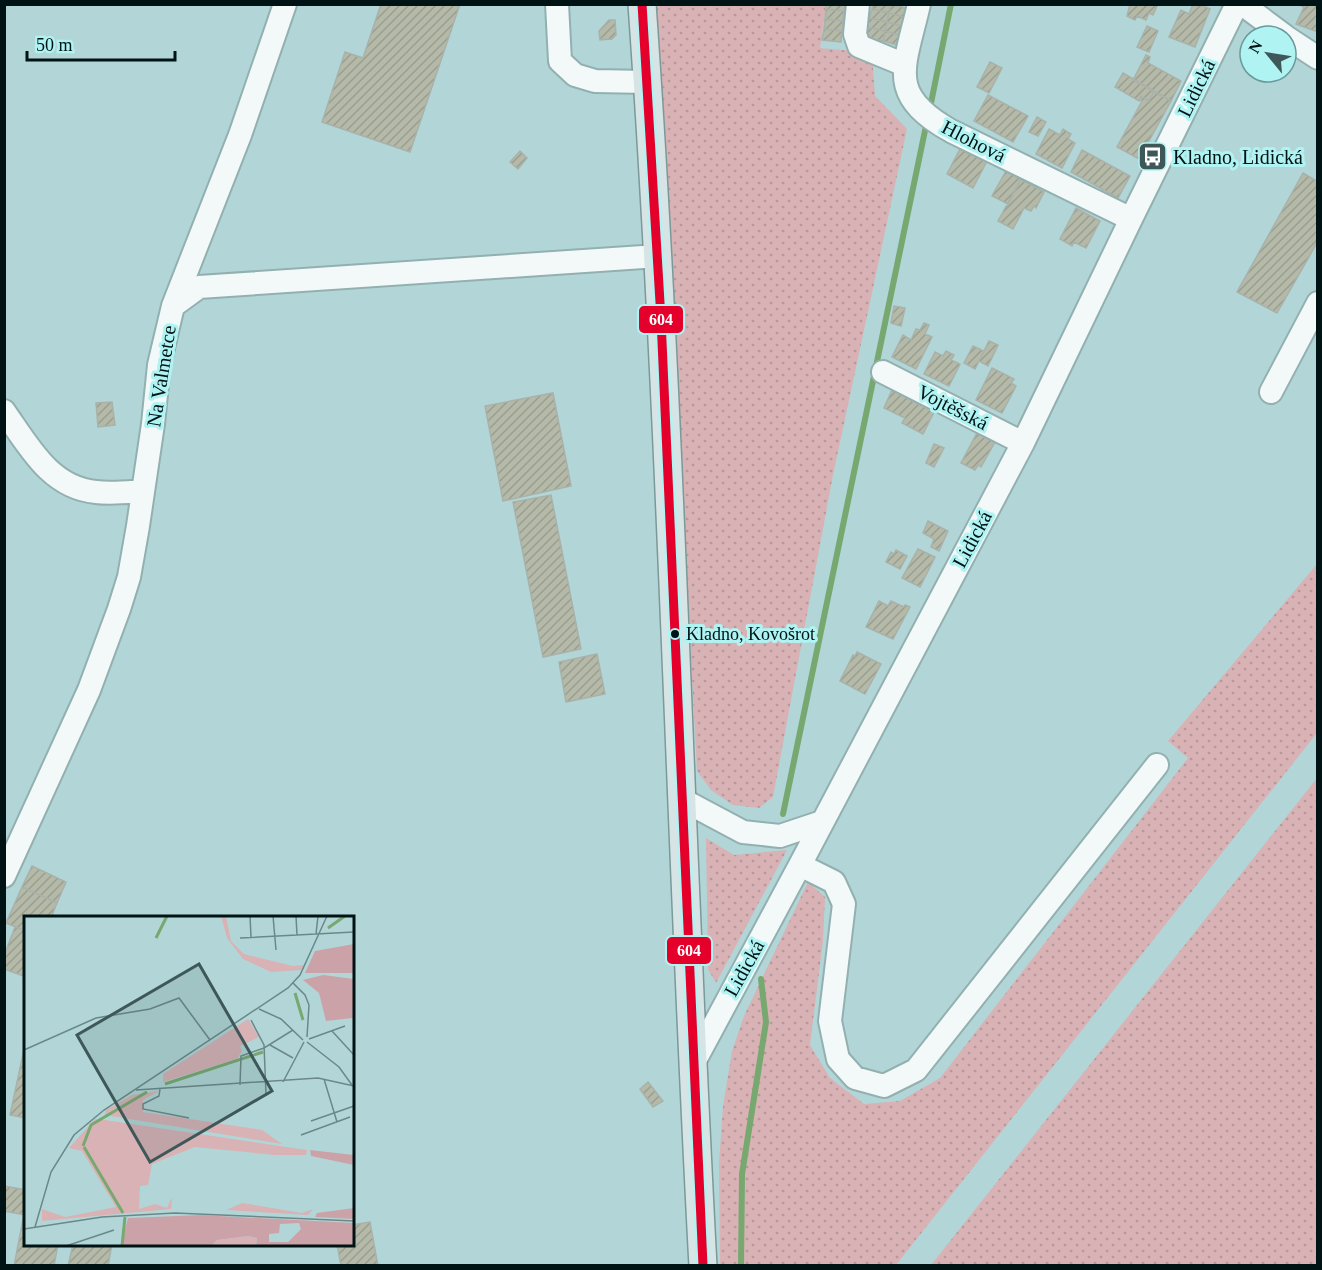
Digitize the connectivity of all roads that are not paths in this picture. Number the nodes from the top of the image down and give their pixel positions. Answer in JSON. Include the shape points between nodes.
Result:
{"nodes":[{"id":1,"x":285,"y":4,"type":"edge"},
{"id":2,"x":557,"y":4,"type":"edge"},
{"id":3,"x":642,"y":4,"type":"edge"},
{"id":4,"x":858,"y":4,"type":"edge"},
{"id":5,"x":919,"y":4,"type":"edge"},
{"id":6,"x":1237,"y":4,"type":"edge"},
{"id":7,"x":1242,"y":4,"type":"edge"},
{"id":8,"x":1269,"y":24,"type":"edge"},
{"id":9,"x":1298,"y":45,"type":"edge"},
{"id":10,"x":1317,"y":58,"type":"edge"},
{"id":11,"x":905,"y":65,"type":"junction"},
{"id":12,"x":647,"y":82,"type":"junction"},
{"id":13,"x":1131,"y":219,"type":"junction"},
{"id":14,"x":658,"y":256,"type":"junction"},
{"id":15,"x":1317,"y":303,"type":"edge"},
{"id":16,"x":173,"y":306,"type":"junction"},
{"id":17,"x":883,"y":372,"type":"dead end"},
{"id":18,"x":1271,"y":392,"type":"dead end"},
{"id":19,"x":4,"y":411,"type":"edge"},
{"id":20,"x":1023,"y":443,"type":"junction"},
{"id":21,"x":143,"y":491,"type":"junction"},
{"id":22,"x":1157,"y":765,"type":"dead end"},
{"id":23,"x":681,"y":799,"type":"junction"},
{"id":24,"x":822,"y":822,"type":"junction"},
{"id":25,"x":800,"y":865,"type":"junction"},
{"id":26,"x":4,"y":876,"type":"edge"},
{"id":27,"x":692,"y":1066,"type":"junction"},
{"id":28,"x":703,"y":1266,"type":"edge"}],
"edges":[{"from":1,"to":16,"type":"street","via":[[240,135]]},
{"from":2,"to":12,"type":"street","via":[[560,61],[575,75],[595,81]]},
{"from":3,"to":12,"type":"main road"},
{"from":4,"to":11,"type":"street","via":[[855,34],[859,46]]},
{"from":5,"to":11,"type":"street","name":"Hlohová"},
{"from":6,"to":13,"type":"street","name":"Lidická"},
{"from":7,"to":8,"type":"street"},
{"from":9,"to":10,"type":"street"},
{"from":11,"to":13,"type":"street","name":"Hlohová","via":[[904,84],[909,96],[926,114]]},
{"from":12,"to":14,"type":"main road"},
{"from":13,"to":20,"type":"street","name":"Lidická"},
{"from":14,"to":16,"type":"street","name":"Na Valmetce","via":[[199,287]]},
{"from":14,"to":23,"type":"main road"},
{"from":15,"to":18,"type":"street"},
{"from":16,"to":21,"type":"street","name":"Na Valmetce","via":[[159,365]]},
{"from":17,"to":20,"type":"street","name":"Vojtěšská"},
{"from":19,"to":21,"type":"street","via":[[40,462],[74,488],[96,493]]},
{"from":20,"to":24,"type":"street","name":"Lidická"},
{"from":21,"to":26,"type":"street","name":"Na Valmetce","via":[[129,577],[115,620],[89,690]]},
{"from":22,"to":25,"type":"street","via":[[916,1070],[884,1086],[855,1078],[838,1059],[830,1021],[844,904],[834,882]]},
{"from":23,"to":24,"type":"street","via":[[743,832],[780,837]]},
{"from":23,"to":27,"type":"main road"},
{"from":24,"to":25,"type":"street","name":"Lidická"},
{"from":25,"to":27,"type":"street","name":"Lidická"},
{"from":27,"to":28,"type":"main road"}]}
